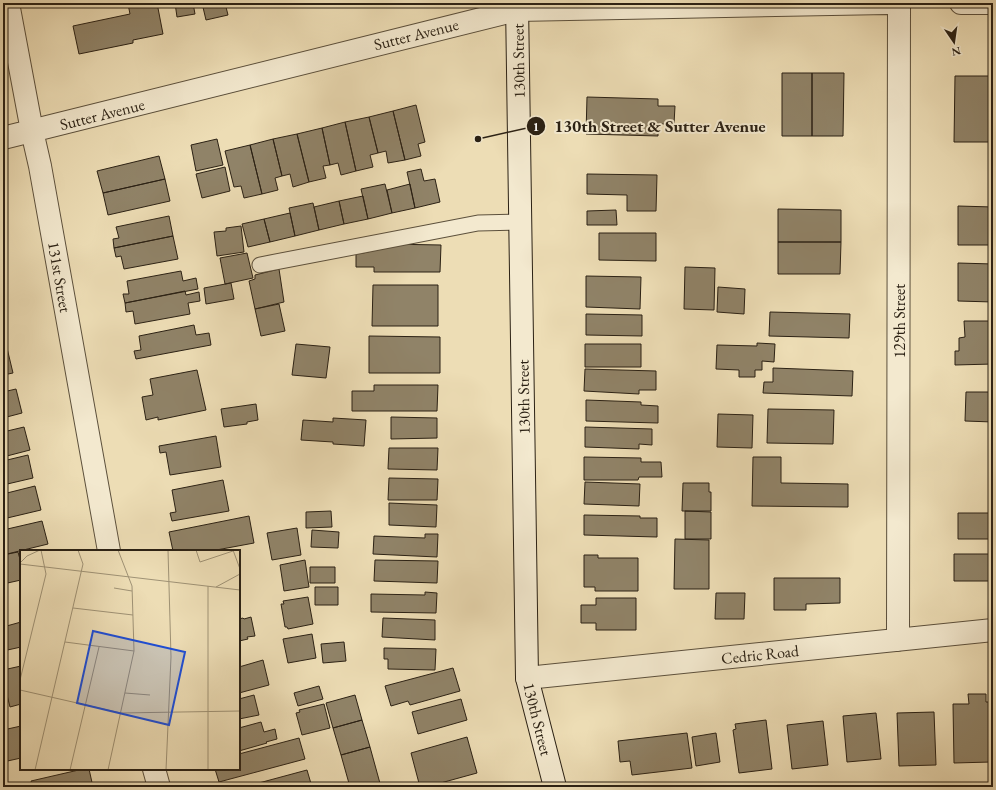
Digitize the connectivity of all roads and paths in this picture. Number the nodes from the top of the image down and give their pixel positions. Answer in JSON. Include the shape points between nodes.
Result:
{"nodes":[{"id":1,"x":8,"y":3,"type":"edge"},
{"id":2,"x":887,"y":3,"type":"edge"},
{"id":3,"x":899,"y":3,"type":"edge"},
{"id":4,"x":961,"y":3,"type":"edge"},
{"id":5,"x":993,"y":3,"type":"edge"},
{"id":6,"x":517,"y":6,"type":"edge"},
{"id":7,"x":32,"y":131,"type":"junction"},
{"id":8,"x":3,"y":138,"type":"edge"},
{"id":9,"x":520,"y":222,"type":"junction"},
{"id":10,"x":260,"y":265,"type":"dead end"},
{"id":11,"x":109,"y":550,"type":"edge"},
{"id":12,"x":993,"y":630,"type":"edge"},
{"id":13,"x":898,"y":640,"type":"junction"},
{"id":14,"x":527,"y":678,"type":"junction"},
{"id":15,"x":154,"y":770,"type":"edge"},
{"id":16,"x":159,"y":787,"type":"edge"},
{"id":17,"x":555,"y":787,"type":"edge"}],
"edges":[{"from":1,"to":7,"type":"street","name":"131st Street"},
{"from":2,"to":6,"type":"street","name":"Sutter Avenue"},
{"from":3,"to":13,"type":"street","name":"129th Street"},
{"from":4,"to":5,"type":"street"},
{"from":6,"to":7,"type":"street","name":"Sutter Avenue"},
{"from":6,"to":9,"type":"street","name":"130th Street"},
{"from":7,"to":8,"type":"street","name":"Sutter Avenue"},
{"from":7,"to":11,"type":"street","name":"131st Street"},
{"from":9,"to":10,"type":"lane","via":[[478,223]]},
{"from":9,"to":14,"type":"street","name":"130th Street"},
{"from":12,"to":13,"type":"street","name":"Cedric Road"},
{"from":13,"to":14,"type":"street","name":"Cedric Road"},
{"from":14,"to":17,"type":"street","name":"130th Street"},
{"from":15,"to":16,"type":"street"}]}
